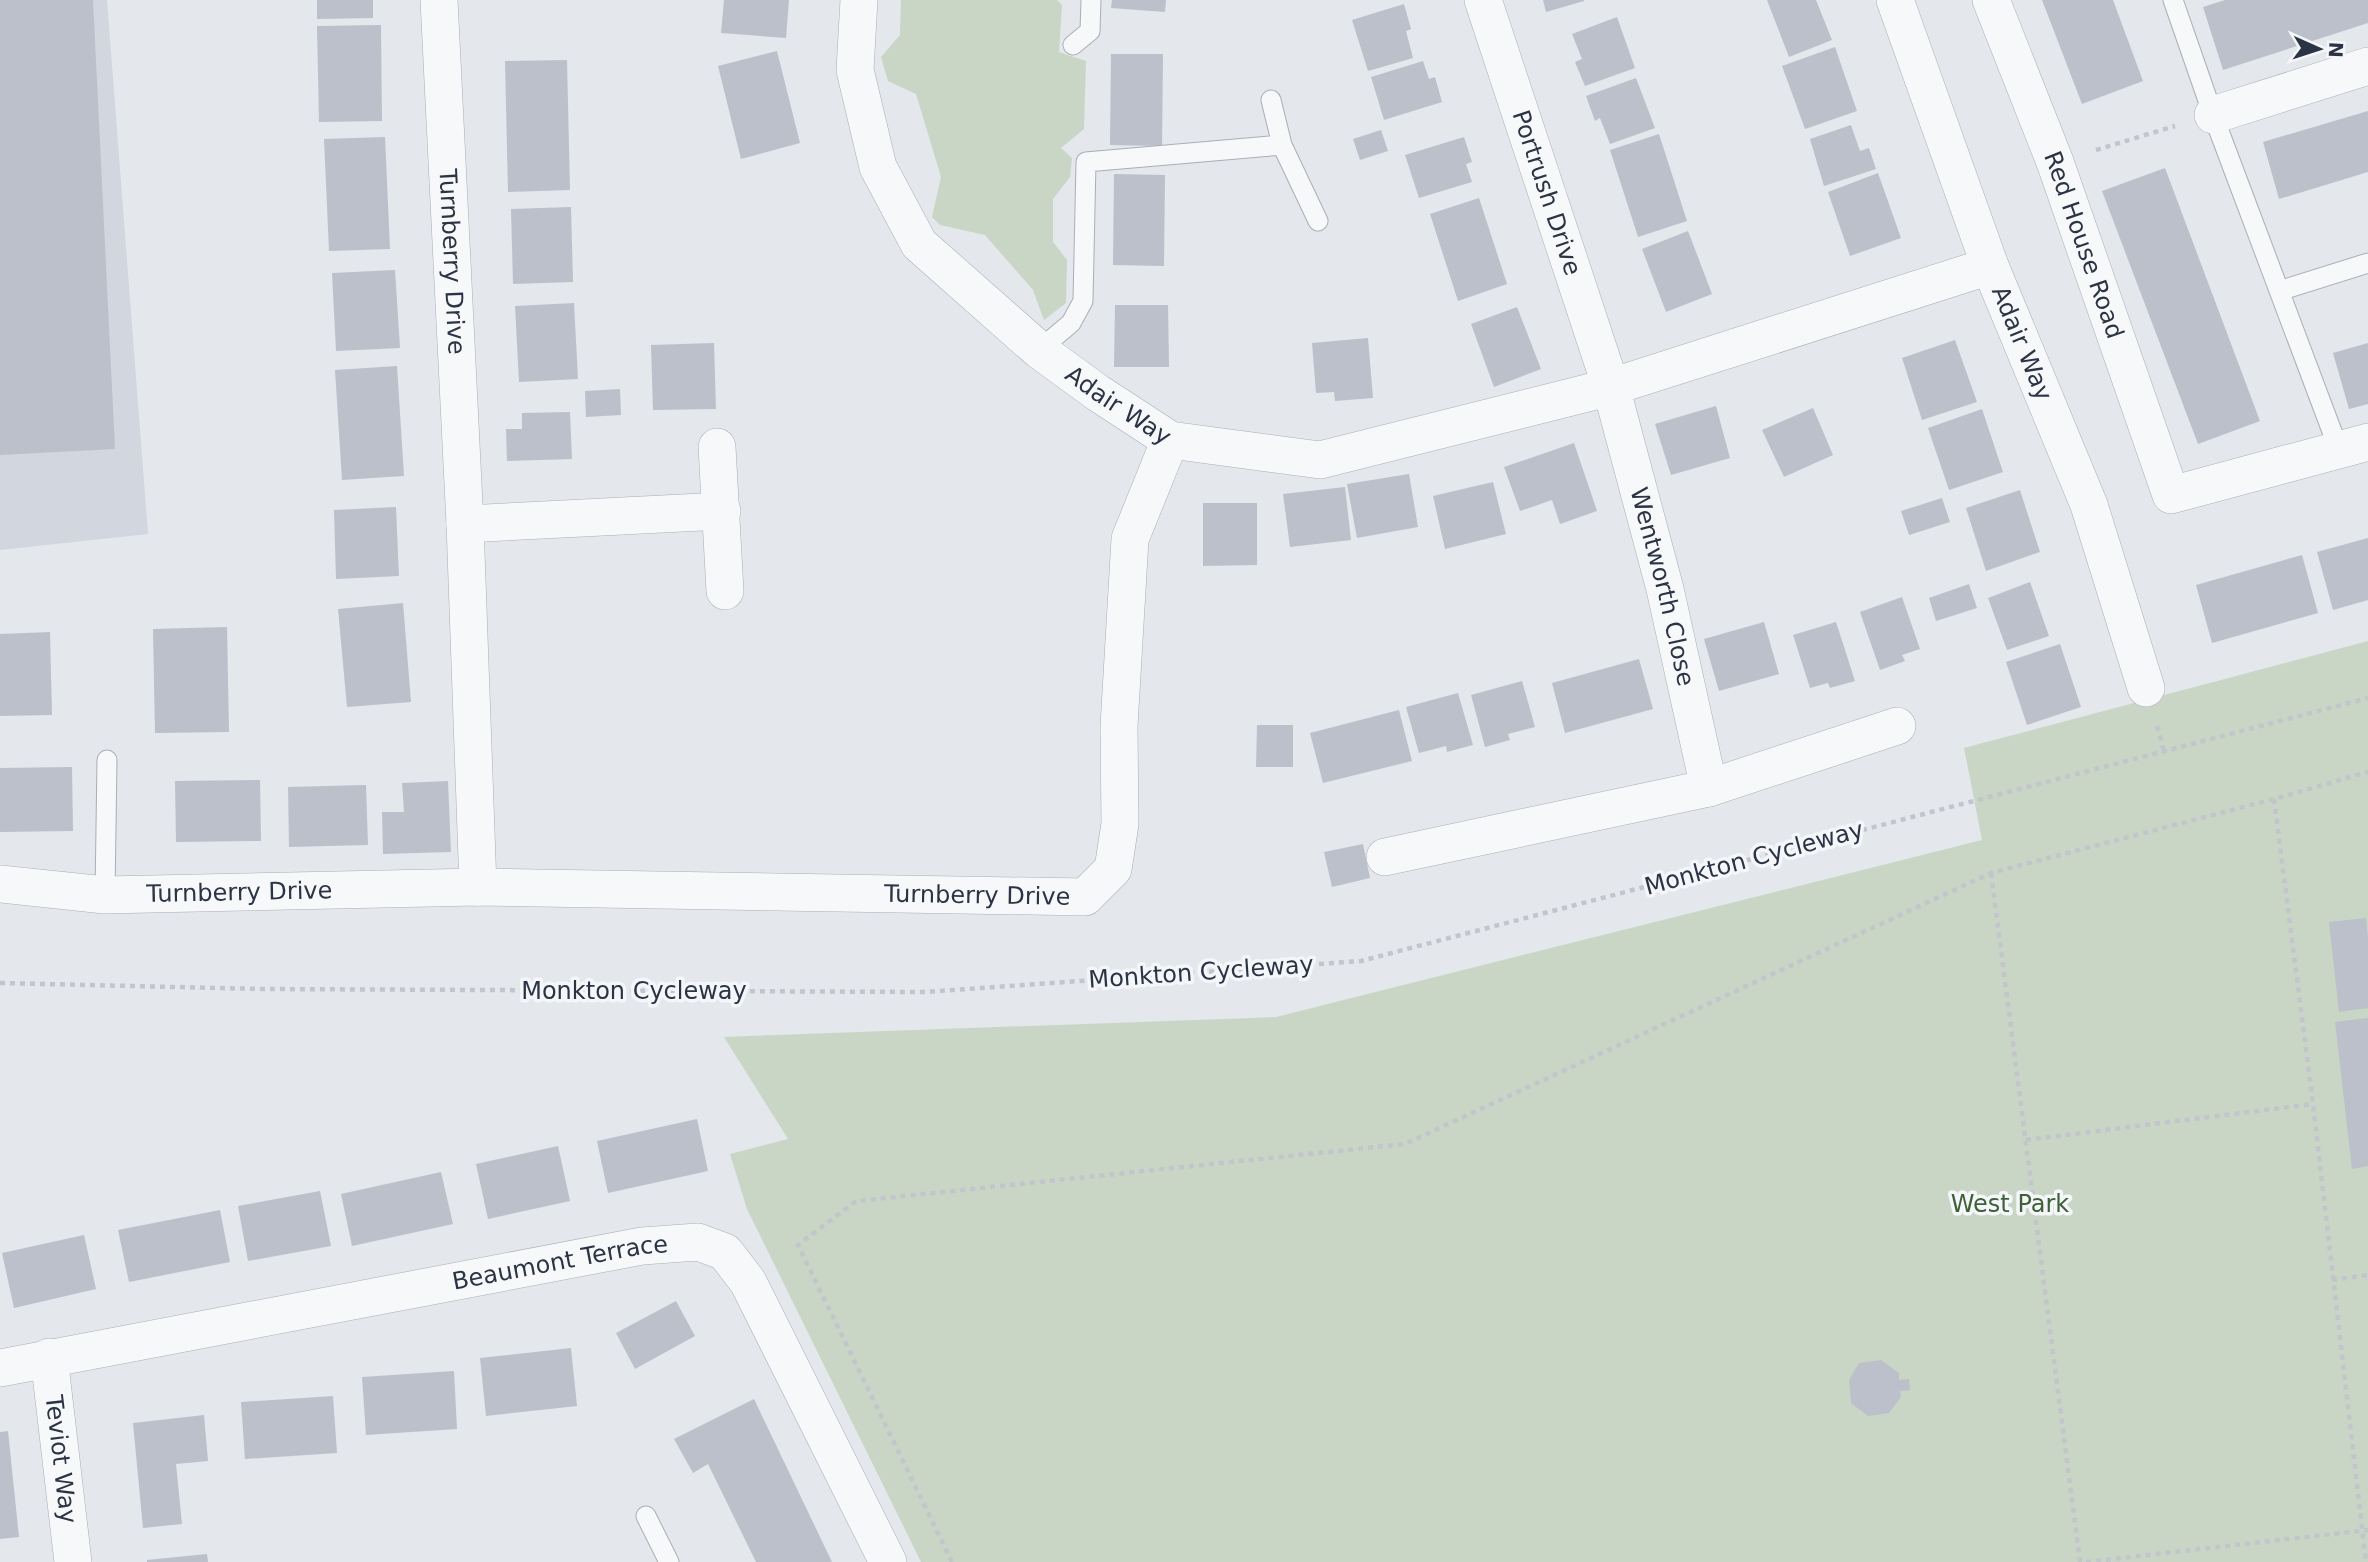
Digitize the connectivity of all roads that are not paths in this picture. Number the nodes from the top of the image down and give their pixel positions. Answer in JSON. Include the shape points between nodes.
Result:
{"nodes":[{"id":1,"x":439,"y":0,"type":"edge"},
{"id":2,"x":859,"y":0,"type":"edge"},
{"id":3,"x":1091,"y":0,"type":"edge"},
{"id":4,"x":1483,"y":0,"type":"edge"},
{"id":5,"x":1895,"y":0,"type":"edge"},
{"id":6,"x":1991,"y":0,"type":"edge"},
{"id":7,"x":2173,"y":0,"type":"edge"},
{"id":8,"x":1073,"y":45,"type":"dead end"},
{"id":9,"x":2368,"y":66,"type":"edge"},
{"id":10,"x":1271,"y":100,"type":"dead end"},
{"id":11,"x":2213,"y":115,"type":"junction"},
{"id":12,"x":1282,"y":145,"type":"junction"},
{"id":13,"x":1318,"y":221,"type":"dead end"},
{"id":14,"x":2368,"y":263,"type":"edge"},
{"id":15,"x":1990,"y":266,"type":"junction"},
{"id":16,"x":2279,"y":291,"type":"junction"},
{"id":17,"x":1040,"y":350,"type":"junction"},
{"id":18,"x":1611,"y":387,"type":"junction"},
{"id":19,"x":1170,"y":440,"type":"junction"},
{"id":20,"x":2353,"y":446,"type":"edge"},
{"id":21,"x":717,"y":447,"type":"dead end"},
{"id":22,"x":722,"y":511,"type":"junction"},
{"id":23,"x":465,"y":524,"type":"junction"},
{"id":24,"x":725,"y":591,"type":"dead end"},
{"id":25,"x":2146,"y":688,"type":"dead end"},
{"id":26,"x":1897,"y":726,"type":"dead end"},
{"id":27,"x":107,"y":760,"type":"dead end"},
{"id":28,"x":1709,"y":788,"type":"junction"},
{"id":29,"x":1385,"y":857,"type":"dead end"},
{"id":30,"x":0,"y":884,"type":"edge"},
{"id":31,"x":478,"y":887,"type":"junction"},
{"id":32,"x":105,"y":895,"type":"junction"},
{"id":33,"x":49,"y":1357,"type":"junction"},
{"id":34,"x":0,"y":1368,"type":"edge"},
{"id":35,"x":646,"y":1516,"type":"dead end"},
{"id":36,"x":73,"y":1562,"type":"edge"},
{"id":37,"x":669,"y":1562,"type":"edge"},
{"id":38,"x":888,"y":1562,"type":"edge"}],
"edges":[{"from":1,"to":23,"type":"street","name":"Turnberry Drive"},
{"from":2,"to":17,"type":"street","name":"Adair Way","via":[[855,71],[878,167],[919,244]]},
{"from":3,"to":8,"type":"lane","via":[[1090,31]]},
{"from":4,"to":18,"type":"street","name":"Portrush Drive"},
{"from":5,"to":15,"type":"street","name":"Adair Way"},
{"from":6,"to":20,"type":"street","name":"Red House Road","via":[[2055,162],[2171,495]]},
{"from":7,"to":11,"type":"lane"},
{"from":9,"to":11,"type":"street"},
{"from":10,"to":12,"type":"lane"},
{"from":11,"to":16,"type":"lane"},
{"from":12,"to":13,"type":"lane"},
{"from":12,"to":17,"type":"lane","via":[[1086,162],[1083,301],[1071,323]]},
{"from":14,"to":16,"type":"lane"},
{"from":15,"to":18,"type":"street","name":"Adair Way"},
{"from":15,"to":25,"type":"street","name":"Adair Way","via":[[2089,505]]},
{"from":16,"to":20,"type":"lane"},
{"from":17,"to":19,"type":"street","name":"Adair Way"},
{"from":18,"to":19,"type":"street","name":"Adair Way","via":[[1320,460]]},
{"from":18,"to":28,"type":"street","name":"Wentworth Close","via":[[1665,589]]},
{"from":19,"to":31,"type":"street","name":"Turnberry Drive","via":[[1130,540],[1119,726],[1120,824],[1114,869],[1085,897]]},
{"from":21,"to":22,"type":"street"},
{"from":22,"to":23,"type":"street"},
{"from":22,"to":24,"type":"street"},
{"from":23,"to":31,"type":"street","name":"Turnberry Drive"},
{"from":26,"to":28,"type":"street"},
{"from":27,"to":32,"type":"lane"},
{"from":28,"to":29,"type":"street"},
{"from":30,"to":32,"type":"street","name":"Turnberry Drive"},
{"from":31,"to":32,"type":"street","name":"Turnberry Drive"},
{"from":33,"to":34,"type":"street","name":"Beaumont Terrace"},
{"from":33,"to":36,"type":"street","name":"Teviot Way"},
{"from":33,"to":38,"type":"street","name":"Beaumont Terrace","via":[[642,1246],[698,1242],[725,1252],[748,1282]]},
{"from":35,"to":37,"type":"lane"}]}
